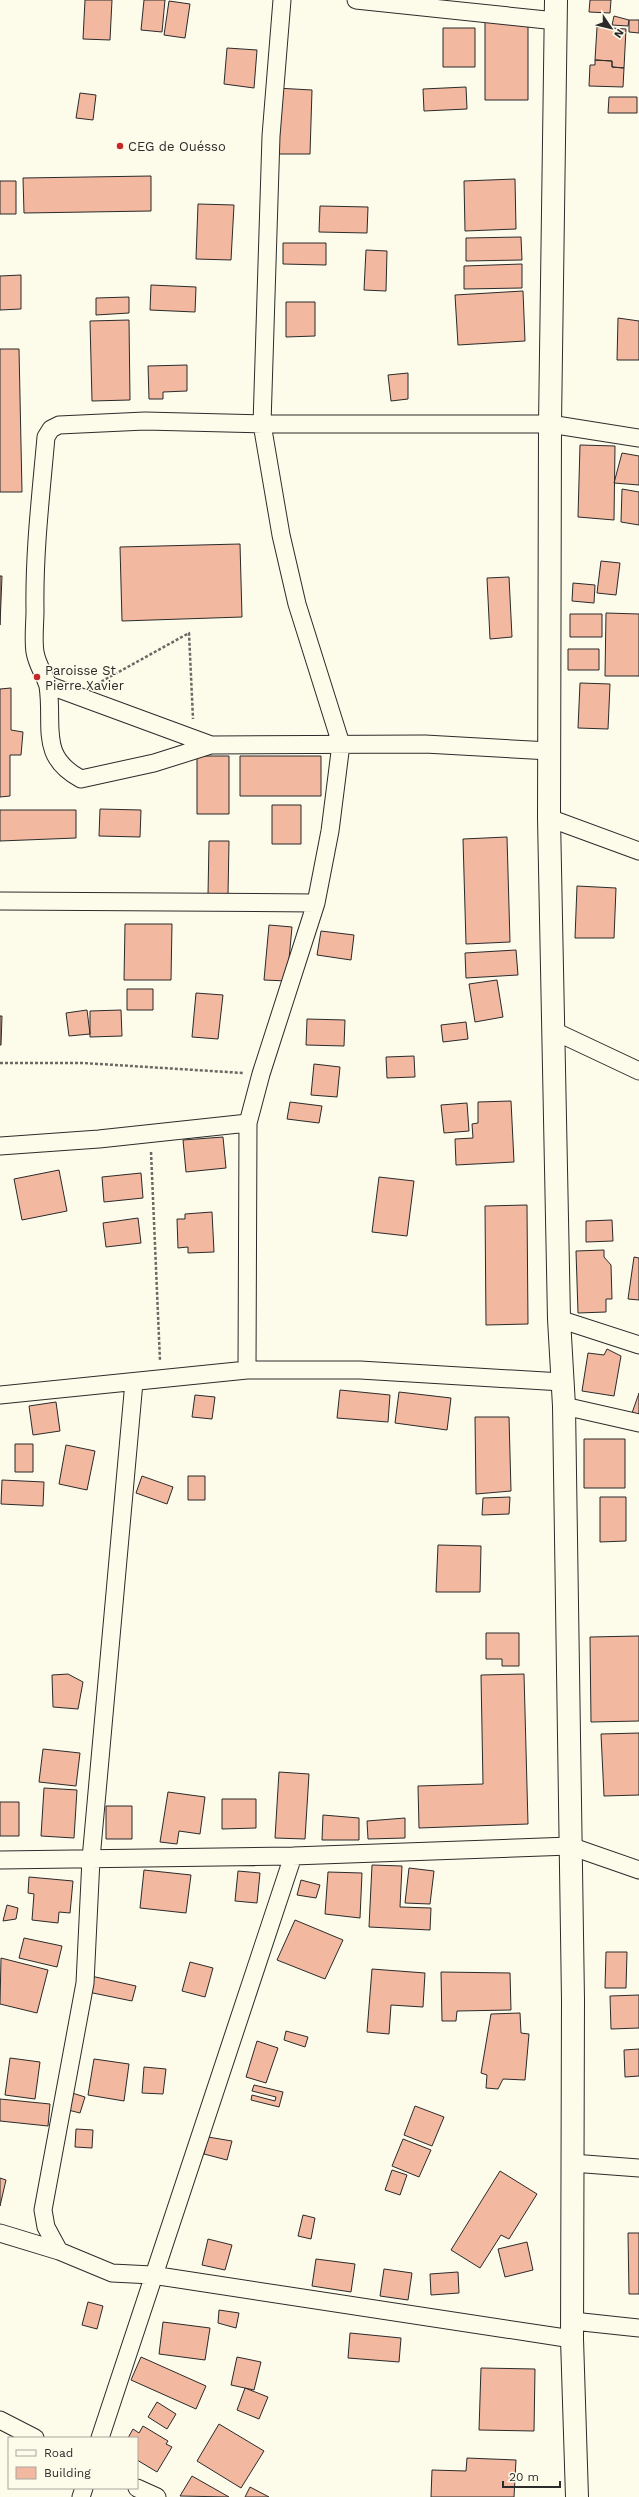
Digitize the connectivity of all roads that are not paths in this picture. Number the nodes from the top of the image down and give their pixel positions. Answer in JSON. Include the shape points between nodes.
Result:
{"nodes":[{"id":1,"x":282,"y":0,"type":"edge"},
{"id":2,"x":356,"y":0,"type":"edge"},
{"id":3,"x":556,"y":10,"type":"edge"},
{"id":4,"x":262,"y":424,"type":"junction"},
{"id":5,"x":550,"y":424,"type":"junction"},
{"id":6,"x":639,"y":438,"type":"edge"},
{"id":7,"x":48,"y":685,"type":"junction"},
{"id":8,"x":341,"y":744,"type":"junction"},
{"id":9,"x":211,"y":745,"type":"junction"},
{"id":10,"x":550,"y":751,"type":"junction"},
{"id":11,"x":549,"y":818,"type":"junction"},
{"id":12,"x":639,"y":851,"type":"edge"},
{"id":13,"x":0,"y":901,"type":"edge"},
{"id":14,"x":316,"y":903,"type":"junction"},
{"id":15,"x":552,"y":1030,"type":"junction"},
{"id":16,"x":639,"y":1071,"type":"edge"},
{"id":17,"x":248,"y":1123,"type":"junction"},
{"id":18,"x":0,"y":1146,"type":"edge"},
{"id":19,"x":559,"y":1319,"type":"junction"},
{"id":20,"x":639,"y":1345,"type":"edge"},
{"id":21,"x":246,"y":1370,"type":"junction"},
{"id":22,"x":134,"y":1382,"type":"junction"},
{"id":23,"x":562,"y":1382,"type":"junction"},
{"id":24,"x":0,"y":1395,"type":"edge"},
{"id":25,"x":564,"y":1406,"type":"junction"},
{"id":26,"x":639,"y":1423,"type":"edge"},
{"id":27,"x":570,"y":1846,"type":"junction"},
{"id":28,"x":293,"y":1856,"type":"junction"},
{"id":29,"x":91,"y":1859,"type":"junction"},
{"id":30,"x":0,"y":1860,"type":"edge"},
{"id":31,"x":639,"y":1870,"type":"edge"},
{"id":32,"x":572,"y":2163,"type":"junction"},
{"id":33,"x":639,"y":2168,"type":"edge"},
{"id":34,"x":0,"y":2233,"type":"edge"},
{"id":35,"x":59,"y":2251,"type":"junction"},
{"id":36,"x":152,"y":2275,"type":"junction"},
{"id":37,"x":639,"y":2328,"type":"edge"},
{"id":38,"x":572,"y":2330,"type":"junction"},
{"id":39,"x":0,"y":2420,"type":"edge"},
{"id":40,"x":33,"y":2437,"type":"edge"},
{"id":41,"x":100,"y":2437,"type":"edge"},
{"id":42,"x":138,"y":2488,"type":"edge"},
{"id":43,"x":157,"y":2497,"type":"edge"},
{"id":44,"x":577,"y":2497,"type":"edge"}],
"edges":[{"from":1,"to":4,"type":"street","via":[[271,136]]},
{"from":2,"to":3,"type":"street"},
{"from":3,"to":5,"type":"highway"},
{"from":4,"to":5,"type":"street"},
{"from":4,"to":7,"type":"street","via":[[145,421],[59,425],[51,429],[46,437],[34,584],[35,651],[37,662]]},
{"from":4,"to":8,"type":"street","via":[[281,535],[297,604]]},
{"from":5,"to":6,"type":"street"},
{"from":5,"to":10,"type":"highway"},
{"from":7,"to":9,"type":"street"},
{"from":7,"to":9,"type":"street","via":[[50,725],[57,761],[68,772],[81,779],[154,763]]},
{"from":8,"to":9,"type":"street"},
{"from":8,"to":10,"type":"street","via":[[426,744]]},
{"from":8,"to":14,"type":"street","via":[[330,831]]},
{"from":10,"to":11,"type":"highway"},
{"from":11,"to":12,"type":"street"},
{"from":11,"to":15,"type":"highway"},
{"from":13,"to":14,"type":"street"},
{"from":14,"to":17,"type":"street","via":[[261,1074]]},
{"from":15,"to":16,"type":"street"},
{"from":15,"to":19,"type":"highway"},
{"from":17,"to":18,"type":"street"},
{"from":17,"to":21,"type":"street"},
{"from":19,"to":20,"type":"street"},
{"from":19,"to":23,"type":"highway"},
{"from":21,"to":22,"type":"street"},
{"from":21,"to":23,"type":"street","via":[[360,1370]]},
{"from":22,"to":24,"type":"street"},
{"from":22,"to":29,"type":"street"},
{"from":23,"to":25,"type":"highway"},
{"from":25,"to":26,"type":"street"},
{"from":25,"to":27,"type":"highway"},
{"from":27,"to":28,"type":"street"},
{"from":27,"to":31,"type":"street"},
{"from":27,"to":32,"type":"highway","via":[[573,2000]]},
{"from":28,"to":29,"type":"street"},
{"from":28,"to":36,"type":"street"},
{"from":29,"to":30,"type":"street"},
{"from":29,"to":35,"type":"street","via":[[85,1983],[43,2210],[46,2227]]},
{"from":32,"to":33,"type":"street"},
{"from":32,"to":38,"type":"highway"},
{"from":34,"to":35,"type":"street"},
{"from":35,"to":36,"type":"street","via":[[112,2273]]},
{"from":36,"to":38,"type":"street"},
{"from":36,"to":41,"type":"street"},
{"from":37,"to":38,"type":"street"},
{"from":38,"to":44,"type":"highway"},
{"from":39,"to":40,"type":"street"},
{"from":42,"to":43,"type":"street"}]}
